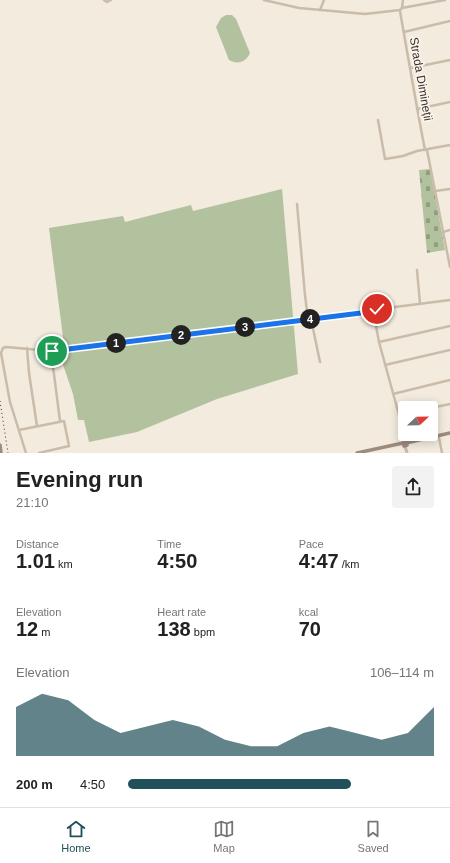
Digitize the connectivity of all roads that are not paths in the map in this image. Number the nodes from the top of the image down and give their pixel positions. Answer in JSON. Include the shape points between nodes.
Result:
{"nodes":[{"id":1,"x":104,"y":0,"type":"edge"},
{"id":2,"x":111,"y":0,"type":"edge"},
{"id":3,"x":264,"y":0,"type":"edge"},
{"id":4,"x":324,"y":0,"type":"edge"},
{"id":5,"x":403,"y":0,"type":"edge"},
{"id":6,"x":445,"y":0,"type":"edge"},
{"id":7,"x":401,"y":9,"type":"junction"},
{"id":8,"x":320,"y":10,"type":"junction"},
{"id":9,"x":450,"y":21,"type":"edge"},
{"id":10,"x":404,"y":32,"type":"junction"},
{"id":11,"x":450,"y":60,"type":"edge"},
{"id":12,"x":411,"y":68,"type":"junction"},
{"id":13,"x":450,"y":102,"type":"edge"},
{"id":14,"x":417,"y":109,"type":"junction"},
{"id":15,"x":378,"y":120,"type":"dead end"},
{"id":16,"x":450,"y":145,"type":"edge"},
{"id":17,"x":426,"y":150,"type":"junction"},
{"id":18,"x":450,"y":188,"type":"edge"},
{"id":19,"x":435,"y":192,"type":"junction"},
{"id":20,"x":297,"y":204,"type":"dead end"},
{"id":21,"x":450,"y":230,"type":"edge"},
{"id":22,"x":443,"y":232,"type":"junction"},
{"id":23,"x":450,"y":268,"type":"edge"},
{"id":24,"x":417,"y":270,"type":"dead end"},
{"id":25,"x":450,"y":300,"type":"edge"},
{"id":26,"x":420,"y":304,"type":"junction"},
{"id":27,"x":378,"y":308,"type":"junction"},
{"id":28,"x":369,"y":312,"type":"junction"},
{"id":29,"x":373,"y":313,"type":"junction"},
{"id":30,"x":311,"y":319,"type":"junction"},
{"id":31,"x":450,"y":326,"type":"edge"},
{"id":32,"x":379,"y":342,"type":"junction"},
{"id":33,"x":26,"y":348,"type":"junction"},
{"id":34,"x":450,"y":350,"type":"edge"},
{"id":35,"x":52,"y":351,"type":"junction"},
{"id":36,"x":320,"y":362,"type":"dead end"},
{"id":37,"x":386,"y":365,"type":"junction"},
{"id":38,"x":450,"y":380,"type":"edge"},
{"id":39,"x":393,"y":394,"type":"junction"},
{"id":40,"x":450,"y":404,"type":"edge"},
{"id":41,"x":438,"y":407,"type":"edge"},
{"id":42,"x":398,"y":412,"type":"edge"},
{"id":43,"x":60,"y":421,"type":"junction"},
{"id":44,"x":37,"y":426,"type":"junction"},
{"id":45,"x":18,"y":430,"type":"junction"},
{"id":46,"x":450,"y":434,"type":"edge"},
{"id":47,"x":439,"y":438,"type":"junction"},
{"id":48,"x":404,"y":441,"type":"edge"},
{"id":49,"x":405,"y":444,"type":"junction"},
{"id":50,"x":0,"y":445,"type":"edge"},
{"id":51,"x":1,"y":453,"type":"edge"},
{"id":52,"x":26,"y":453,"type":"edge"},
{"id":53,"x":39,"y":453,"type":"edge"},
{"id":54,"x":357,"y":453,"type":"edge"},
{"id":55,"x":368,"y":453,"type":"edge"},
{"id":56,"x":407,"y":453,"type":"edge"},
{"id":57,"x":442,"y":453,"type":"edge"}],
"edges":[{"from":1,"to":2,"type":"street"},
{"from":3,"to":8,"type":"street"},
{"from":4,"to":8,"type":"street"},
{"from":5,"to":7,"type":"street","name":"Strada Dimineții"},
{"from":6,"to":7,"type":"street"},
{"from":7,"to":8,"type":"street","via":[[365,14]]},
{"from":7,"to":10,"type":"street","name":"Strada Dimineții"},
{"from":9,"to":10,"type":"street"},
{"from":10,"to":12,"type":"street","name":"Strada Dimineții"},
{"from":11,"to":12,"type":"street"},
{"from":12,"to":14,"type":"street","name":"Strada Dimineții"},
{"from":13,"to":14,"type":"street"},
{"from":14,"to":17,"type":"street","name":"Strada Dimineții"},
{"from":15,"to":17,"type":"street","via":[[385,159]]},
{"from":16,"to":17,"type":"street"},
{"from":17,"to":19,"type":"street","name":"Strada Dimineții"},
{"from":18,"to":19,"type":"street"},
{"from":19,"to":22,"type":"street","name":"Strada Dimineții"},
{"from":20,"to":30,"type":"street","via":[[305,296]]},
{"from":21,"to":22,"type":"street"},
{"from":22,"to":23,"type":"street","name":"Strada Dimineții"},
{"from":24,"to":26,"type":"street"},
{"from":25,"to":26,"type":"street"},
{"from":26,"to":27,"type":"street"},
{"from":27,"to":28,"type":"street","via":[[373,307]]},
{"from":27,"to":29,"type":"street"},
{"from":28,"to":29,"type":"street"},
{"from":28,"to":30,"type":"street"},
{"from":29,"to":32,"type":"street"},
{"from":30,"to":35,"type":"street"},
{"from":30,"to":36,"type":"street"},
{"from":31,"to":32,"type":"street"},
{"from":32,"to":37,"type":"street"},
{"from":33,"to":35,"type":"street"},
{"from":33,"to":44,"type":"street"},
{"from":33,"to":45,"type":"street","via":[[8,347],[3,348],[1,353]]},
{"from":34,"to":37,"type":"street"},
{"from":35,"to":43,"type":"street"},
{"from":37,"to":39,"type":"street"},
{"from":38,"to":39,"type":"street"},
{"from":39,"to":42,"type":"street"},
{"from":40,"to":41,"type":"street"},
{"from":43,"to":44,"type":"street"},
{"from":43,"to":53,"type":"street","via":[[64,421],[69,446]]},
{"from":44,"to":45,"type":"street"},
{"from":45,"to":52,"type":"street"},
{"from":46,"to":47,"type":"main road"},
{"from":46,"to":49,"type":"main road"},
{"from":47,"to":49,"type":"main road"},
{"from":47,"to":57,"type":"street"},
{"from":48,"to":49,"type":"street"},
{"from":49,"to":54,"type":"main road"},
{"from":49,"to":55,"type":"main road"},
{"from":49,"to":56,"type":"street"},
{"from":50,"to":51,"type":"main road"}]}
